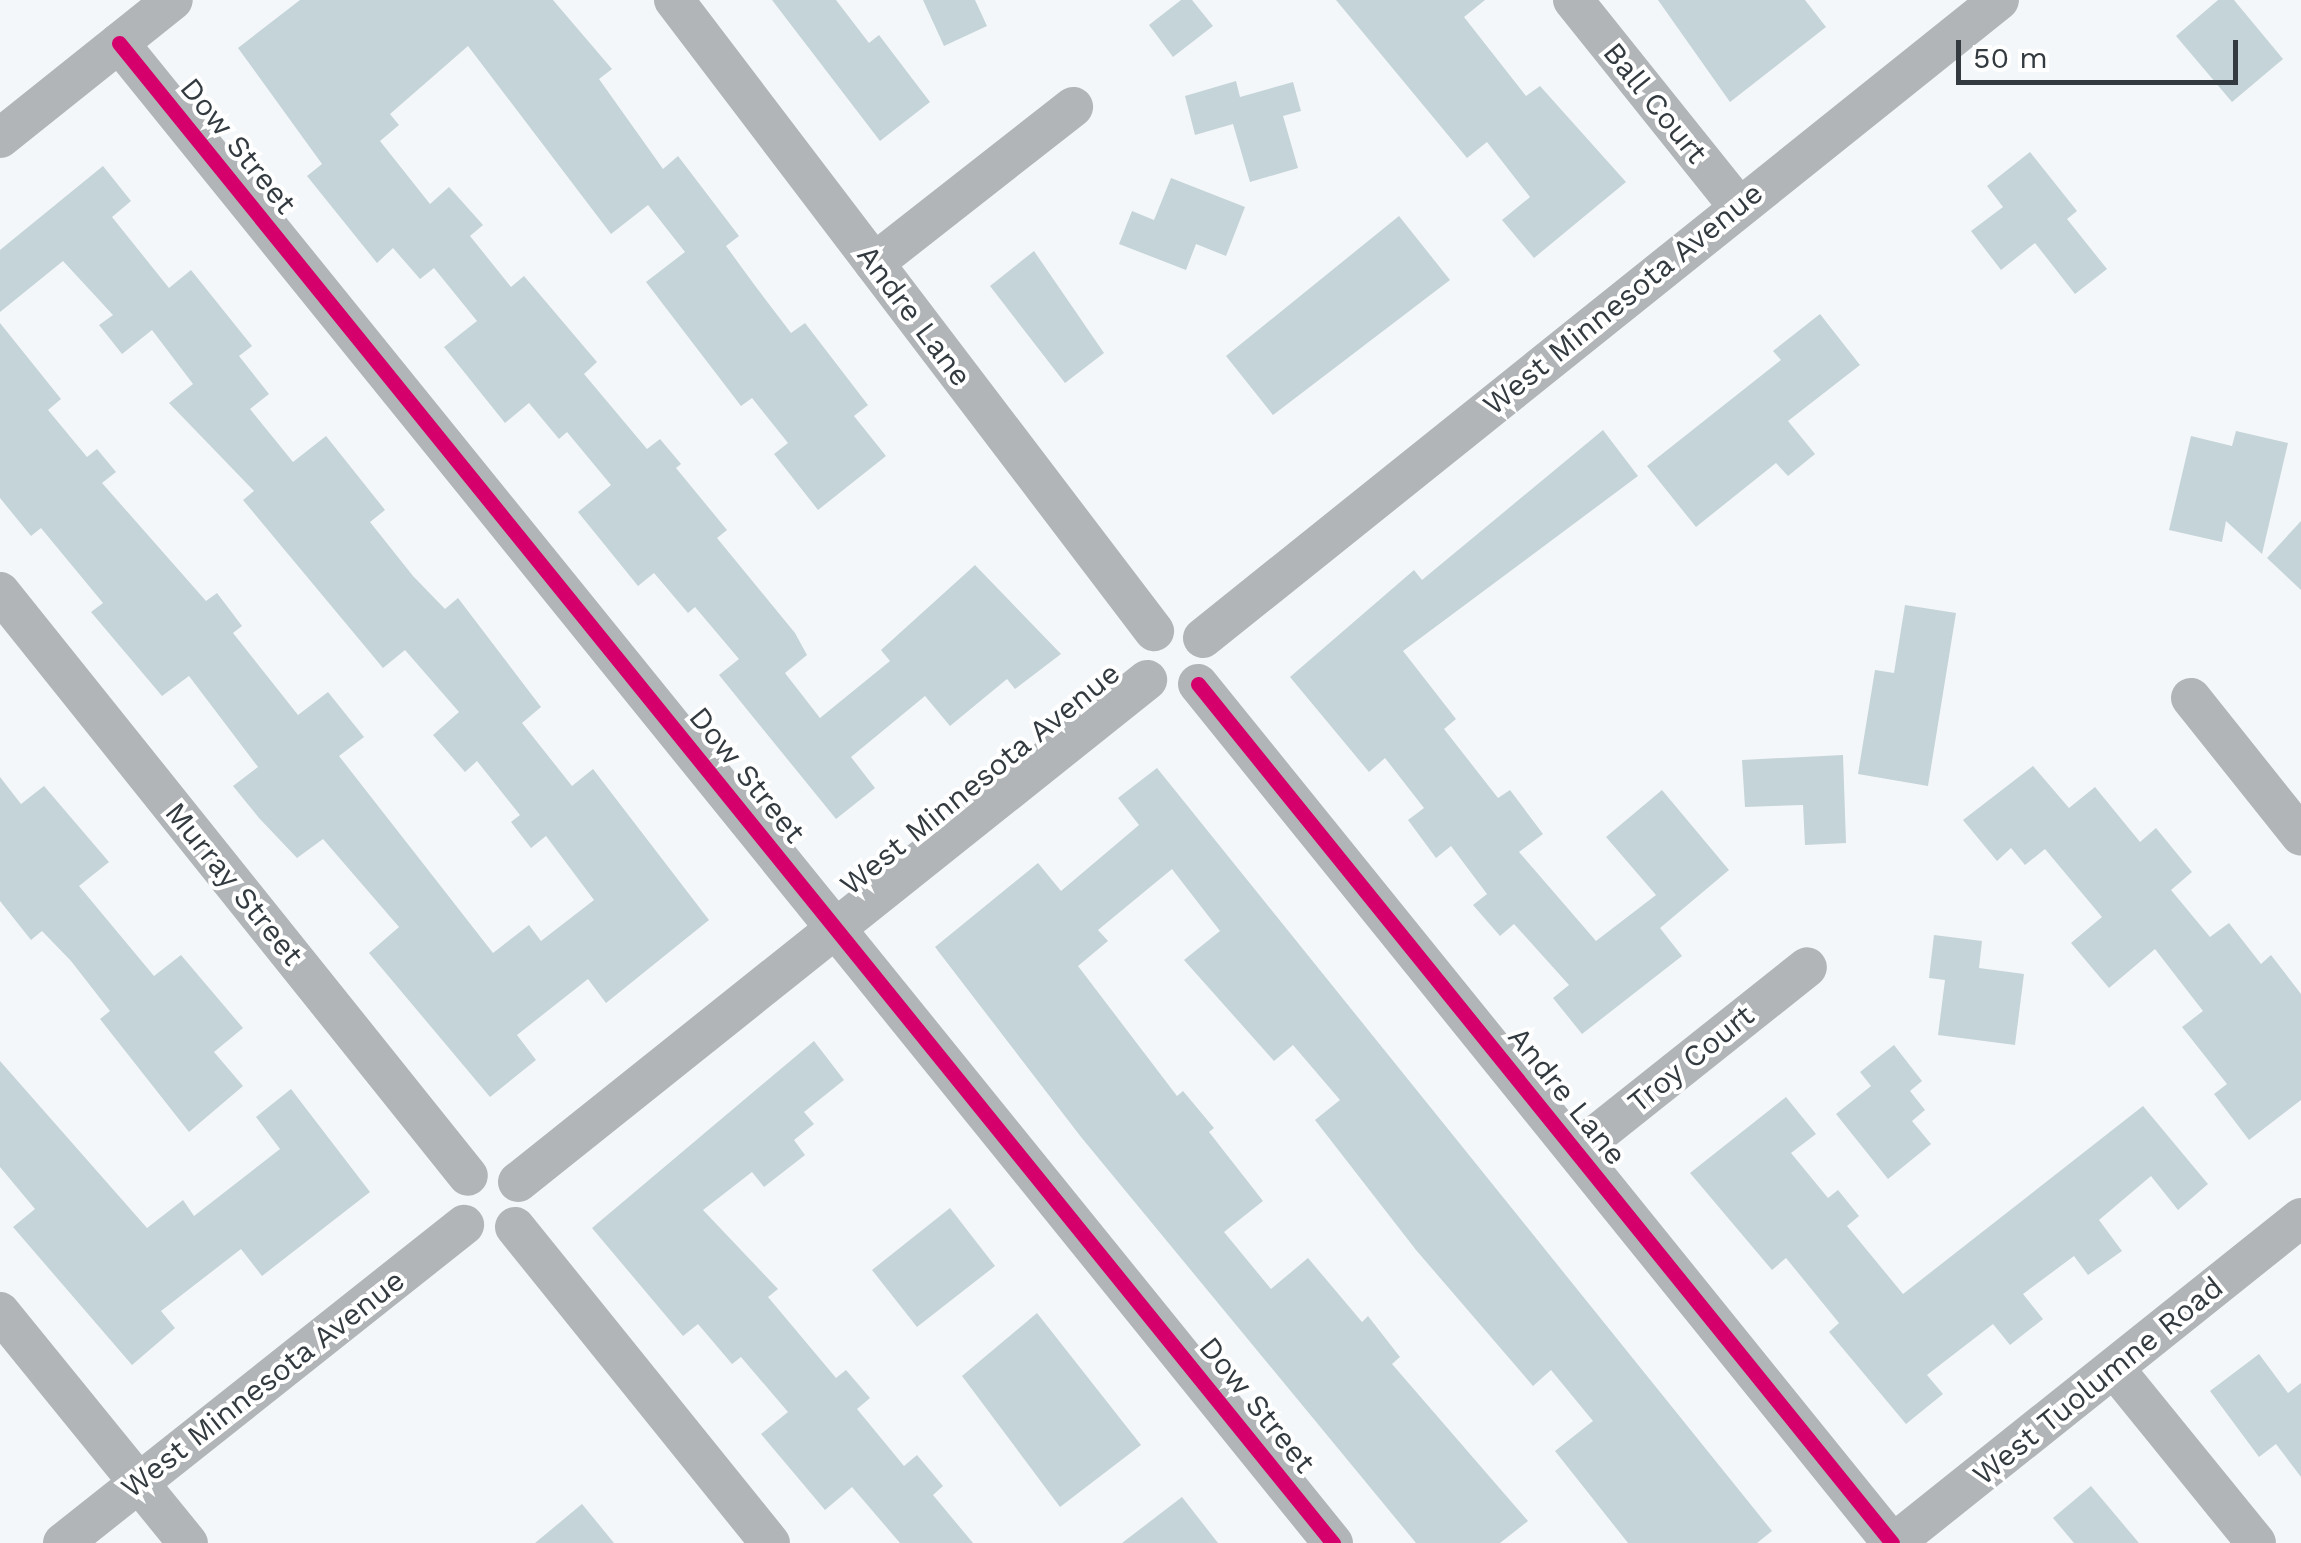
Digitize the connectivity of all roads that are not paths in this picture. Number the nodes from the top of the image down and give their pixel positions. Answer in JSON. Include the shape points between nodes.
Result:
{"nodes":[{"id":1,"x":173,"y":0,"type":"edge"},
{"id":2,"x":674,"y":0,"type":"edge"},
{"id":3,"x":1572,"y":0,"type":"edge"},
{"id":4,"x":1999,"y":0,"type":"edge"},
{"id":5,"x":119,"y":43,"type":"junction"},
{"id":6,"x":1073,"y":107,"type":"dead end"},
{"id":7,"x":0,"y":138,"type":"edge"},
{"id":8,"x":1738,"y":206,"type":"junction"},
{"id":9,"x":874,"y":263,"type":"junction"},
{"id":10,"x":0,"y":592,"type":"edge"},
{"id":11,"x":1154,"y":632,"type":"junction"},
{"id":12,"x":1203,"y":638,"type":"junction"},
{"id":13,"x":1148,"y":680,"type":"junction"},
{"id":14,"x":1198,"y":684,"type":"junction"},
{"id":15,"x":2191,"y":698,"type":"dead end"},
{"id":16,"x":2301,"y":836,"type":"edge"},
{"id":17,"x":836,"y":928,"type":"junction"},
{"id":18,"x":1807,"y":967,"type":"dead end"},
{"id":19,"x":1576,"y":1151,"type":"junction"},
{"id":20,"x":468,"y":1176,"type":"junction"},
{"id":21,"x":518,"y":1182,"type":"junction"},
{"id":22,"x":2301,"y":1218,"type":"edge"},
{"id":23,"x":464,"y":1225,"type":"junction"},
{"id":24,"x":515,"y":1227,"type":"junction"},
{"id":25,"x":0,"y":1312,"type":"edge"},
{"id":26,"x":2114,"y":1368,"type":"junction"},
{"id":27,"x":138,"y":1482,"type":"junction"},
{"id":28,"x":63,"y":1543,"type":"edge"},
{"id":29,"x":188,"y":1543,"type":"edge"},
{"id":30,"x":770,"y":1543,"type":"edge"},
{"id":31,"x":1332,"y":1543,"type":"edge"},
{"id":32,"x":1893,"y":1543,"type":"edge"},
{"id":33,"x":2256,"y":1543,"type":"edge"}],
"edges":[{"from":1,"to":5,"type":"street"},
{"from":2,"to":9,"type":"street","name":"Andre Lane"},
{"from":3,"to":8,"type":"street","name":"Ball Court"},
{"from":4,"to":8,"type":"street","name":"West Minnesota Avenue"},
{"from":5,"to":7,"type":"street"},
{"from":5,"to":17,"type":"street","name":"Dow Street"},
{"from":6,"to":9,"type":"street"},
{"from":8,"to":12,"type":"street","name":"West Minnesota Avenue"},
{"from":9,"to":11,"type":"street","name":"Andre Lane"},
{"from":10,"to":20,"type":"street","name":"Murray Street"},
{"from":11,"to":12,"type":"street","via":[[1186,625]]},
{"from":11,"to":13,"type":"street","via":[[1140,660]]},
{"from":12,"to":14,"type":"street","via":[[1210,658]]},
{"from":13,"to":14,"type":"street","via":[[1178,694]]},
{"from":13,"to":17,"type":"street","name":"West Minnesota Avenue"},
{"from":14,"to":19,"type":"street","name":"Andre Lane"},
{"from":15,"to":16,"type":"street"},
{"from":17,"to":21,"type":"street","name":"West Minnesota Avenue"},
{"from":17,"to":31,"type":"street","name":"Dow Street"},
{"from":18,"to":19,"type":"street","name":"Troy Court"},
{"from":19,"to":32,"type":"street","name":"Andre Lane"},
{"from":20,"to":21,"type":"street","via":[[500,1169]]},
{"from":20,"to":23,"type":"street","via":[[456,1194]]},
{"from":21,"to":24,"type":"street","via":[[525,1200]]},
{"from":22,"to":26,"type":"street","name":"West Tuolumne Road"},
{"from":23,"to":24,"type":"street","via":[[483,1237]]},
{"from":23,"to":27,"type":"street","name":"West Minnesota Avenue"},
{"from":24,"to":30,"type":"street"},
{"from":25,"to":27,"type":"street"},
{"from":26,"to":32,"type":"street","name":"West Tuolumne Road"},
{"from":26,"to":33,"type":"street"},
{"from":27,"to":28,"type":"street","name":"West Minnesota Avenue"},
{"from":27,"to":29,"type":"street"}]}
